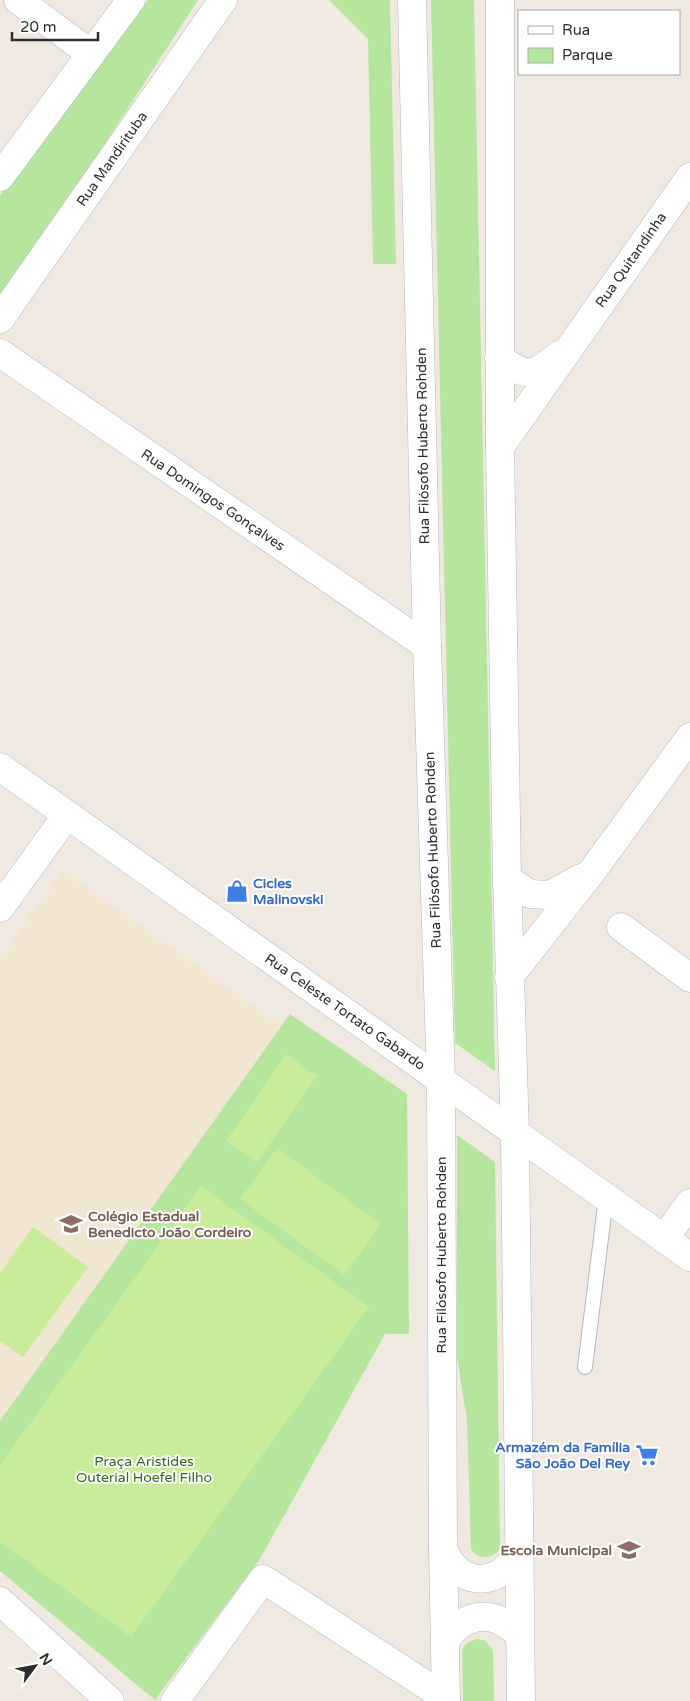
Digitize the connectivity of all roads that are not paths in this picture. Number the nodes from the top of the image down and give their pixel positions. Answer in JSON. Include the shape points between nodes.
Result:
{"nodes":[{"id":1,"x":18,"y":0,"type":"edge"},
{"id":2,"x":131,"y":0,"type":"edge"},
{"id":3,"x":223,"y":0,"type":"edge"},
{"id":4,"x":412,"y":0,"type":"edge"},
{"id":5,"x":500,"y":0,"type":"edge"},
{"id":6,"x":91,"y":54,"type":"junction"},
{"id":7,"x":0,"y":177,"type":"edge"},
{"id":8,"x":690,"y":177,"type":"edge"},
{"id":9,"x":0,"y":319,"type":"edge"},
{"id":10,"x":572,"y":344,"type":"junction"},
{"id":11,"x":0,"y":353,"type":"edge"},
{"id":12,"x":499,"y":358,"type":"junction"},
{"id":13,"x":500,"y":447,"type":"junction"},
{"id":14,"x":427,"y":646,"type":"junction"},
{"id":15,"x":690,"y":737,"type":"edge"},
{"id":16,"x":0,"y":767,"type":"edge"},
{"id":17,"x":67,"y":815,"type":"junction"},
{"id":18,"x":593,"y":870,"type":"junction"},
{"id":19,"x":507,"y":879,"type":"junction"},
{"id":20,"x":0,"y":908,"type":"edge"},
{"id":21,"x":621,"y":927,"type":"dead end"},
{"id":22,"x":509,"y":977,"type":"junction"},
{"id":23,"x":690,"y":978,"type":"edge"},
{"id":24,"x":441,"y":1080,"type":"junction"},
{"id":25,"x":515,"y":1134,"type":"junction"},
{"id":26,"x":606,"y":1198,"type":"junction"},
{"id":27,"x":690,"y":1203,"type":"edge"},
{"id":28,"x":664,"y":1239,"type":"junction"},
{"id":29,"x":690,"y":1257,"type":"edge"},
{"id":30,"x":585,"y":1367,"type":"dead end"},
{"id":31,"x":519,"y":1547,"type":"junction"},
{"id":32,"x":443,"y":1548,"type":"junction"},
{"id":33,"x":0,"y":1601,"type":"edge"},
{"id":34,"x":520,"y":1636,"type":"junction"},
{"id":35,"x":446,"y":1641,"type":"junction"},
{"id":36,"x":446,"y":1699,"type":"edge"},
{"id":37,"x":110,"y":1701,"type":"edge"},
{"id":38,"x":176,"y":1701,"type":"edge"},
{"id":39,"x":521,"y":1701,"type":"edge"}],
"edges":[{"from":1,"to":6,"type":"street"},
{"from":2,"to":6,"type":"street"},
{"from":3,"to":9,"type":"street","name":"Rua Mandirituba"},
{"from":4,"to":14,"type":"street","name":"Rua Filósofo Huberto Rohden"},
{"from":5,"to":12,"type":"street"},
{"from":6,"to":7,"type":"street"},
{"from":8,"to":10,"type":"street","name":"Rua Quitandinha"},
{"from":10,"to":12,"type":"street","name":"Rua Quitandinha","via":[[545,367],[530,374],[517,371]]},
{"from":10,"to":13,"type":"street","name":"Rua Quitandinha"},
{"from":11,"to":14,"type":"street","name":"Rua Domingos Gonçalves"},
{"from":12,"to":13,"type":"street"},
{"from":13,"to":19,"type":"street"},
{"from":14,"to":24,"type":"street","name":"Rua Filósofo Huberto Rohden"},
{"from":15,"to":18,"type":"street"},
{"from":16,"to":17,"type":"street","name":"Rua Celeste Tortato Gabardo"},
{"from":17,"to":20,"type":"street"},
{"from":17,"to":24,"type":"street","name":"Rua Celeste Tortato Gabardo"},
{"from":18,"to":19,"type":"street","via":[[550,895],[530,894]]},
{"from":18,"to":22,"type":"street"},
{"from":19,"to":22,"type":"street"},
{"from":21,"to":23,"type":"street"},
{"from":22,"to":25,"type":"street"},
{"from":24,"to":25,"type":"street","name":"Rua Celeste Tortato Gabardo"},
{"from":24,"to":32,"type":"street","name":"Rua Filósofo Huberto Rohden"},
{"from":25,"to":26,"type":"street","name":"Rua Celeste Tortato Gabardo"},
{"from":25,"to":31,"type":"street"},
{"from":26,"to":28,"type":"street","name":"Rua Celeste Tortato Gabardo"},
{"from":26,"to":30,"type":"lane"},
{"from":27,"to":28,"type":"street"},
{"from":28,"to":29,"type":"street","name":"Rua Celeste Tortato Gabardo"},
{"from":31,"to":32,"type":"street","via":[[516,1558],[504,1571],[487,1578],[464,1575],[447,1559]]},
{"from":31,"to":34,"type":"street"},
{"from":32,"to":35,"type":"street","name":"Rua Filósofo Huberto Rohden"},
{"from":33,"to":37,"type":"street"},
{"from":34,"to":35,"type":"street","via":[[504,1621],[482,1616],[460,1624]]},
{"from":34,"to":39,"type":"street"},
{"from":35,"to":36,"type":"street","name":"Rua Filósofo Huberto Rohden"},
{"from":36,"to":38,"type":"street","via":[[262,1579]]}]}
